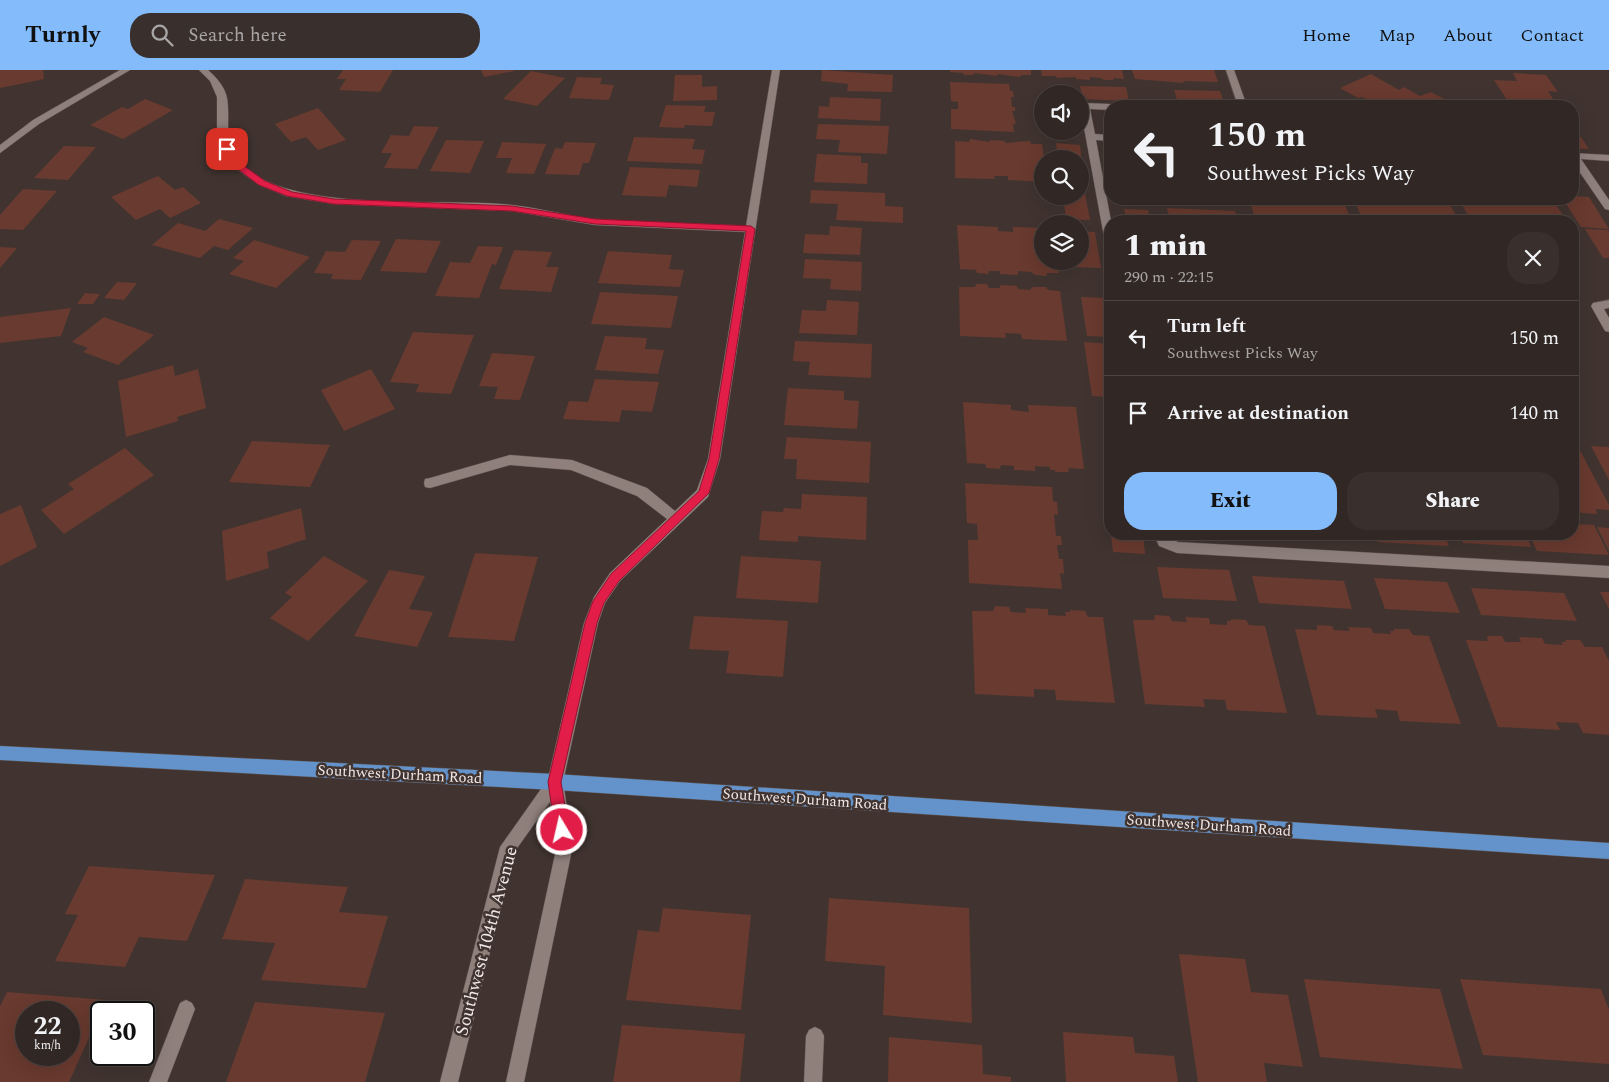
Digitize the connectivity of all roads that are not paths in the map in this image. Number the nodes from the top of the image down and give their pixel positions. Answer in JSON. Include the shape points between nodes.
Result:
{"nodes":[{"id":1,"x":126,"y":70,"type":"edge"},
{"id":2,"x":203,"y":70,"type":"edge"},
{"id":3,"x":776,"y":70,"type":"edge"},
{"id":4,"x":1230,"y":70,"type":"edge"},
{"id":5,"x":1241,"y":100,"type":"edge"},
{"id":6,"x":1104,"y":107,"type":"edge"},
{"id":7,"x":1091,"y":137,"type":"junction"},
{"id":8,"x":1104,"y":138,"type":"edge"},
{"id":9,"x":0,"y":150,"type":"edge"},
{"id":10,"x":1579,"y":156,"type":"edge"},
{"id":11,"x":1609,"y":158,"type":"edge"},
{"id":12,"x":1579,"y":163,"type":"edge"},
{"id":13,"x":1104,"y":185,"type":"edge"},
{"id":14,"x":1609,"y":207,"type":"edge"},
{"id":15,"x":751,"y":229,"type":"junction"},
{"id":16,"x":1609,"y":304,"type":"edge"},
{"id":17,"x":1609,"y":328,"type":"edge"},
{"id":18,"x":430,"y":483,"type":"dead end"},
{"id":19,"x":676,"y":519,"type":"junction"},
{"id":20,"x":1163,"y":540,"type":"edge"},
{"id":21,"x":1609,"y":572,"type":"edge"},
{"id":22,"x":0,"y":753,"type":"edge"},
{"id":23,"x":555,"y":782,"type":"junction"},
{"id":24,"x":1609,"y":851,"type":"edge"},
{"id":25,"x":186,"y":1008,"type":"dead end"},
{"id":26,"x":815,"y":1036,"type":"dead end"},
{"id":27,"x":158,"y":1082,"type":"edge"},
{"id":28,"x":449,"y":1082,"type":"edge"},
{"id":29,"x":515,"y":1082,"type":"edge"},
{"id":30,"x":812,"y":1082,"type":"edge"}],
"edges":[{"from":1,"to":9,"type":"street","via":[[36,122]]},
{"from":2,"to":15,"type":"street","via":[[214,80],[222,97],[222,132],[237,165],[262,183],[290,194],[334,201],[512,208],[595,222]]},
{"from":3,"to":15,"type":"street","name":"Southwest 104th Avenue"},
{"from":4,"to":5,"type":"street"},
{"from":6,"to":7,"type":"street","via":[[1085,106]]},
{"from":7,"to":8,"type":"street"},
{"from":7,"to":13,"type":"street"},
{"from":10,"to":11,"type":"street"},
{"from":12,"to":14,"type":"street"},
{"from":15,"to":19,"type":"street","name":"Southwest 104th Avenue","via":[[714,459],[703,493]]},
{"from":16,"to":17,"type":"street","via":[[1597,306]]},
{"from":18,"to":19,"type":"street","via":[[510,460],[572,465],[642,492]]},
{"from":19,"to":23,"type":"street","name":"Southwest 104th Avenue","via":[[615,577],[599,601],[591,623]]},
{"from":20,"to":21,"type":"street","via":[[1177,548]]},
{"from":22,"to":23,"type":"main road","name":"Southwest Durham Road"},
{"from":23,"to":24,"type":"main road","name":"Southwest Durham Road"},
{"from":23,"to":28,"type":"street","name":"Southwest 104th Avenue","via":[[508,847]]},
{"from":23,"to":29,"type":"street","name":"Southwest 104th Avenue","via":[[564,845]]},
{"from":25,"to":27,"type":"street"},
{"from":26,"to":30,"type":"street"}]}
